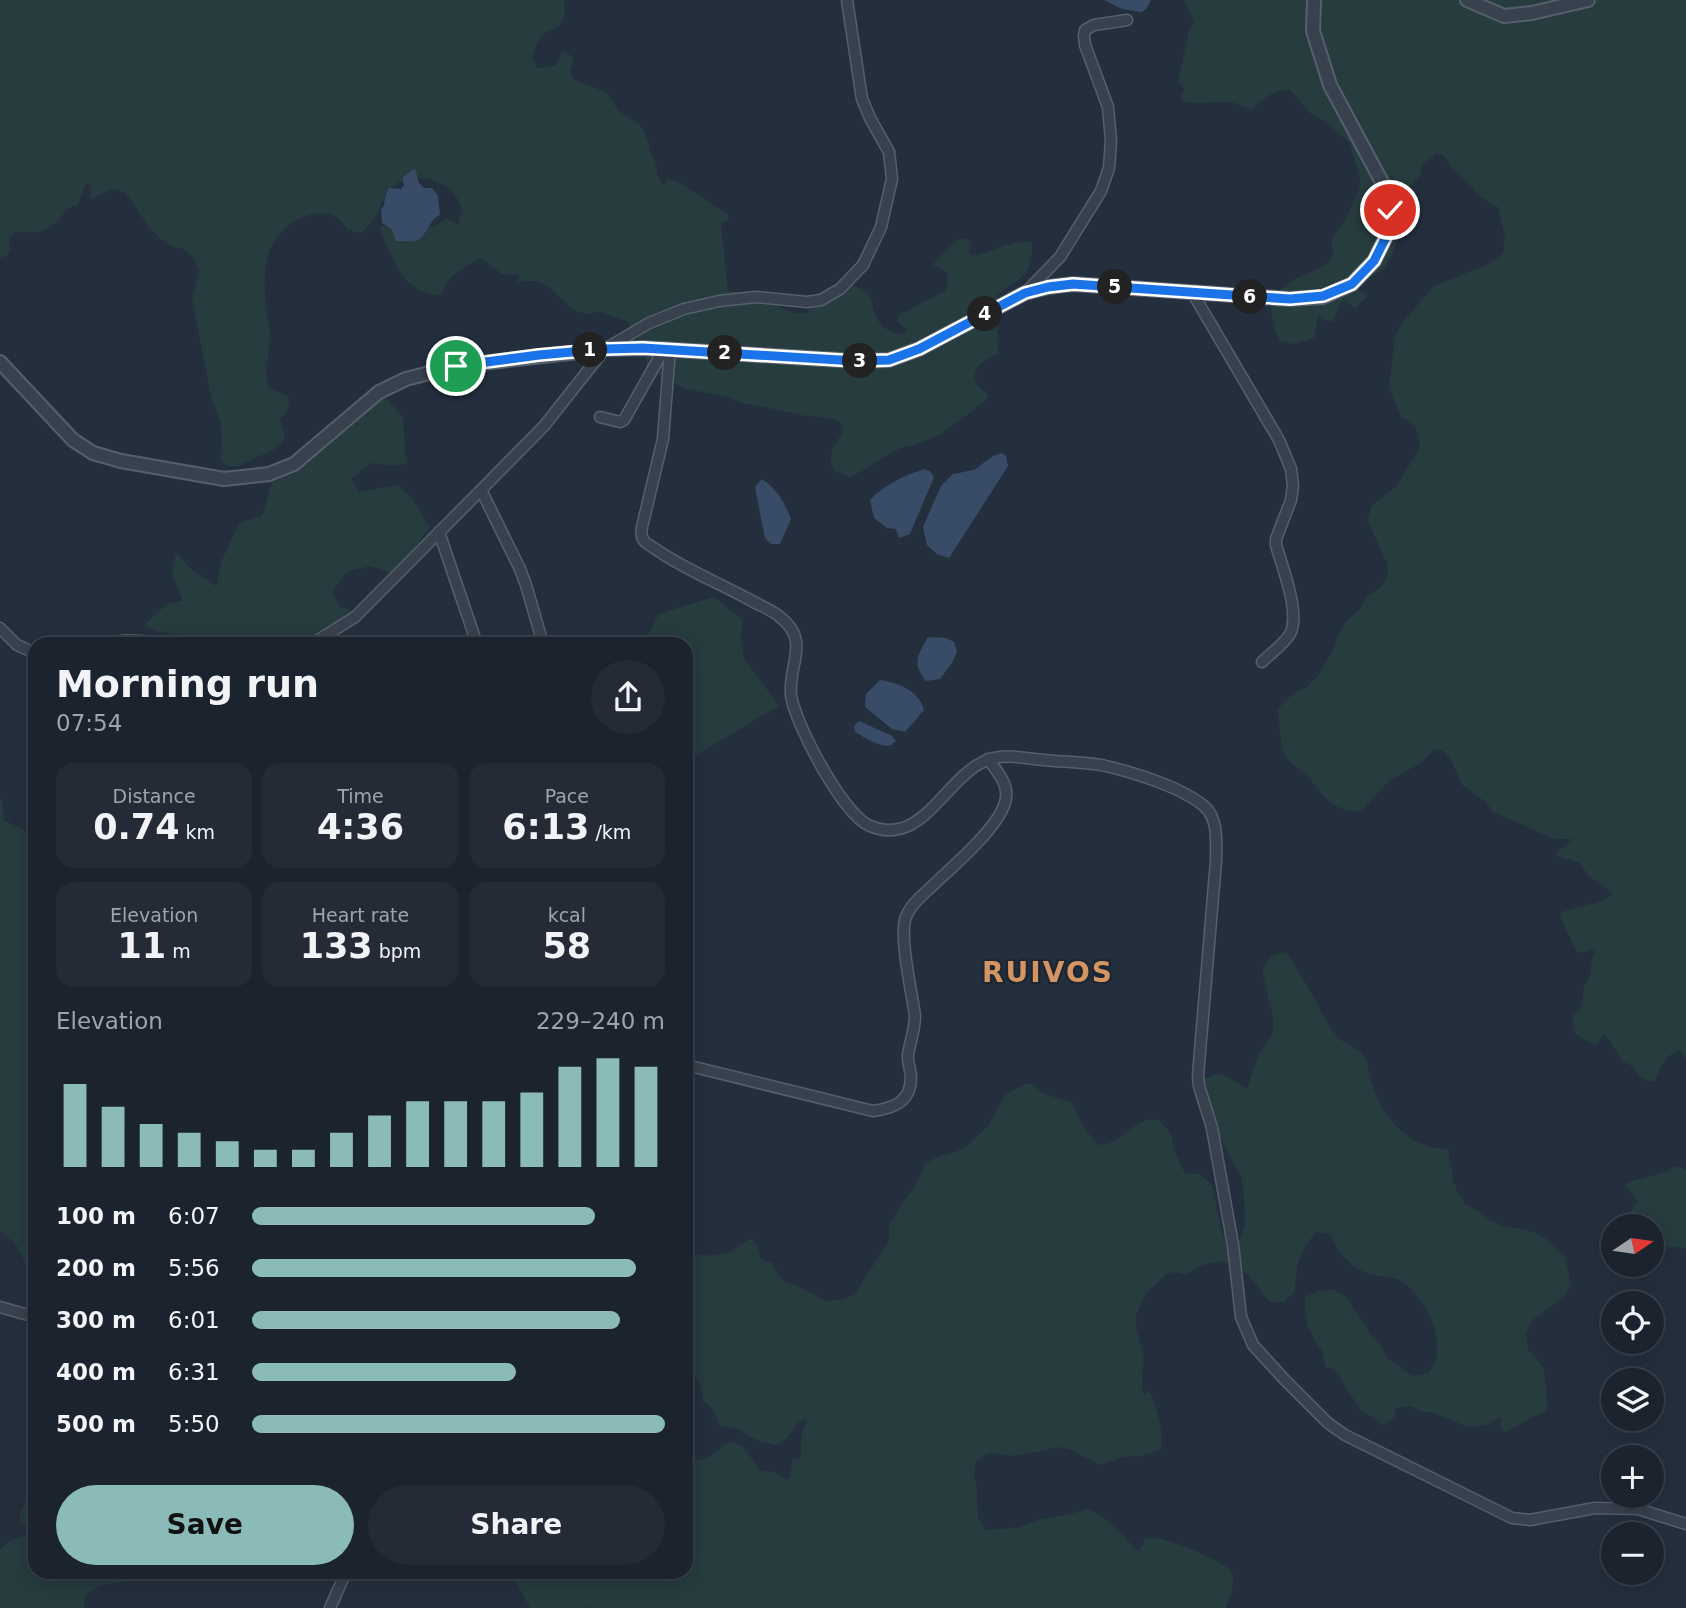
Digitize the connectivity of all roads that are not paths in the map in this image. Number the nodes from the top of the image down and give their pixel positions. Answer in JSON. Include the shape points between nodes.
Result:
{"nodes":[{"id":1,"x":847,"y":0,"type":"edge"},
{"id":2,"x":1314,"y":0,"type":"edge"},
{"id":3,"x":1467,"y":0,"type":"edge"},
{"id":4,"x":1588,"y":0,"type":"edge"},
{"id":5,"x":1127,"y":20,"type":"dead end"},
{"id":6,"x":1192,"y":292,"type":"junction"},
{"id":7,"x":1025,"y":293,"type":"junction"},
{"id":8,"x":605,"y":349,"type":"junction"},
{"id":9,"x":667,"y":349,"type":"junction"},
{"id":10,"x":0,"y":362,"type":"edge"},
{"id":11,"x":600,"y":417,"type":"dead end"},
{"id":12,"x":481,"y":490,"type":"junction"},
{"id":13,"x":439,"y":532,"type":"junction"},
{"id":14,"x":0,"y":628,"type":"edge"},
{"id":15,"x":323,"y":637,"type":"edge"},
{"id":16,"x":475,"y":637,"type":"edge"},
{"id":17,"x":541,"y":637,"type":"edge"},
{"id":18,"x":28,"y":650,"type":"edge"},
{"id":19,"x":1262,"y":662,"type":"dead end"},
{"id":20,"x":988,"y":759,"type":"junction"},
{"id":21,"x":693,"y":1067,"type":"edge"},
{"id":22,"x":0,"y":1307,"type":"edge"},
{"id":23,"x":28,"y":1315,"type":"edge"},
{"id":24,"x":1686,"y":1524,"type":"edge"},
{"id":25,"x":343,"y":1579,"type":"edge"},
{"id":26,"x":330,"y":1608,"type":"edge"}],
"edges":[{"from":1,"to":8,"type":"street","via":[[862,99],[889,152],[892,179],[881,227],[863,265],[840,289],[821,300],[756,297],[695,306],[649,323]]},
{"from":2,"to":6,"type":"street","via":[[1313,31],[1330,85],[1384,188],[1390,229],[1374,261],[1352,284],[1323,296],[1290,299]]},
{"from":3,"to":4,"type":"street","via":[[1504,16]]},
{"from":5,"to":7,"type":"street","via":[[1085,30],[1085,44],[1108,107],[1109,168],[1101,191],[1060,257]]},
{"from":6,"to":7,"type":"street","via":[[1073,284]]},
{"from":6,"to":19,"type":"street","via":[[1279,440],[1291,470],[1291,500],[1276,545],[1294,618],[1288,638]]},
{"from":7,"to":9,"type":"street","via":[[889,360]]},
{"from":8,"to":9,"type":"street"},
{"from":8,"to":10,"type":"street","via":[[456,366],[406,379],[379,392],[295,464],[269,474],[224,480],[93,453],[73,440]]},
{"from":8,"to":12,"type":"street","via":[[544,426]]},
{"from":9,"to":11,"type":"street","via":[[624,420]]},
{"from":9,"to":20,"type":"street","via":[[663,439],[641,535],[673,561],[779,616],[793,630],[798,645],[791,692],[795,712],[843,800],[865,824],[884,831],[904,828],[926,816],[962,777]]},
{"from":12,"to":13,"type":"street"},
{"from":12,"to":17,"type":"street","via":[[520,569]]},
{"from":13,"to":15,"type":"street","via":[[355,617]]},
{"from":13,"to":16,"type":"street"},
{"from":14,"to":18,"type":"street"},
{"from":20,"to":21,"type":"street","via":[[1003,779],[1007,795],[1003,810],[993,827],[905,918],[915,1026],[908,1057],[911,1078],[901,1103],[873,1111]]},
{"from":20,"to":24,"type":"street","via":[[1105,766],[1175,788],[1206,807],[1215,827],[1216,861],[1199,1086],[1212,1128],[1241,1317],[1253,1345],[1284,1379],[1345,1435],[1511,1518],[1530,1521],[1595,1508],[1638,1509]]},
{"from":22,"to":23,"type":"street"},
{"from":25,"to":26,"type":"street"}]}
